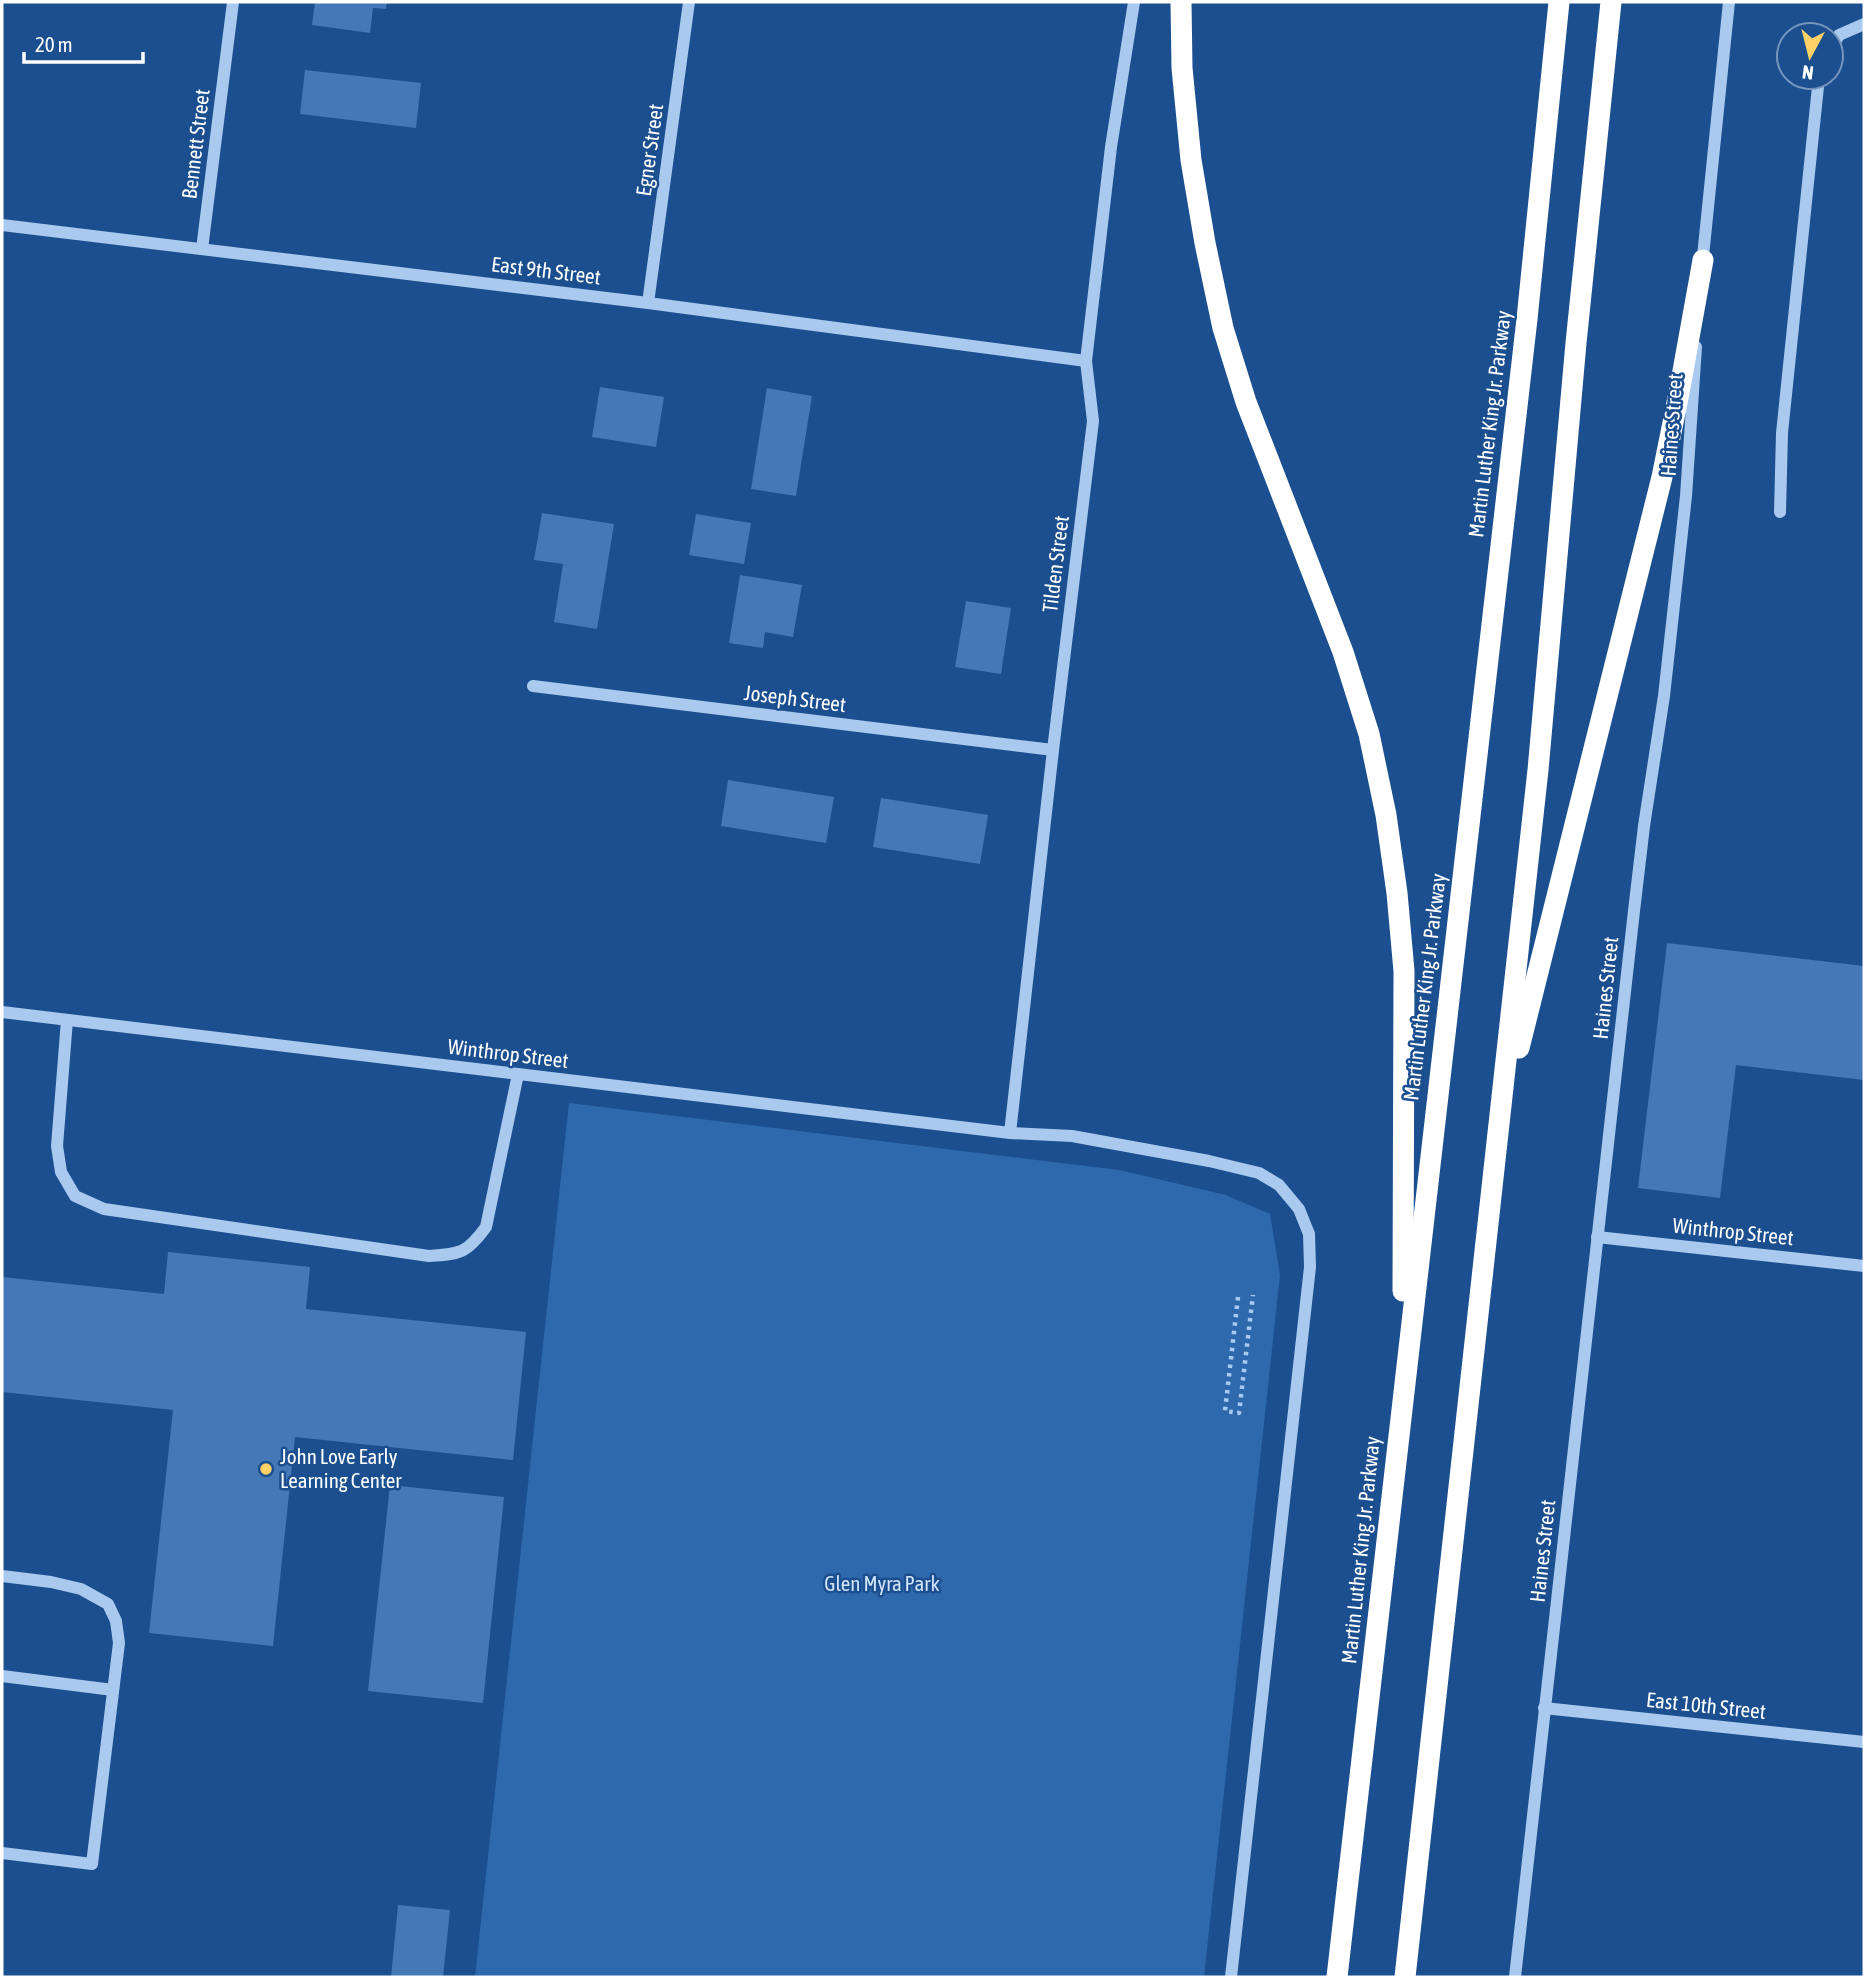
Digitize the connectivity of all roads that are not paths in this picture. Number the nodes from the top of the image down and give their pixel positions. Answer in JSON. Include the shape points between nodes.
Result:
{"nodes":[{"id":1,"x":233,"y":2,"type":"edge"},
{"id":2,"x":689,"y":2,"type":"edge"},
{"id":3,"x":1134,"y":2,"type":"edge"},
{"id":4,"x":1181,"y":2,"type":"edge"},
{"id":5,"x":1559,"y":2,"type":"edge"},
{"id":6,"x":1611,"y":2,"type":"edge"},
{"id":7,"x":1729,"y":2,"type":"edge"},
{"id":8,"x":1864,"y":24,"type":"edge"},
{"id":9,"x":1845,"y":32,"type":"edge"},
{"id":10,"x":1818,"y":91,"type":"edge"},
{"id":11,"x":2,"y":225,"type":"edge"},
{"id":12,"x":202,"y":249,"type":"junction"},
{"id":13,"x":1703,"y":260,"type":"junction"},
{"id":14,"x":648,"y":303,"type":"junction"},
{"id":15,"x":1086,"y":361,"type":"junction"},
{"id":16,"x":1780,"y":512,"type":"dead end"},
{"id":17,"x":533,"y":686,"type":"dead end"},
{"id":18,"x":1053,"y":750,"type":"junction"},
{"id":19,"x":2,"y":1012,"type":"edge"},
{"id":20,"x":67,"y":1020,"type":"junction"},
{"id":21,"x":518,"y":1074,"type":"junction"},
{"id":22,"x":1501,"y":1121,"type":"junction"},
{"id":23,"x":1010,"y":1133,"type":"junction"},
{"id":24,"x":1597,"y":1237,"type":"junction"},
{"id":25,"x":1864,"y":1266,"type":"edge"},
{"id":26,"x":1402,"y":1401,"type":"junction"},
{"id":27,"x":2,"y":1576,"type":"edge"},
{"id":28,"x":2,"y":1675,"type":"edge"},
{"id":29,"x":113,"y":1690,"type":"junction"},
{"id":30,"x":1545,"y":1708,"type":"junction"},
{"id":31,"x":1864,"y":1742,"type":"edge"},
{"id":32,"x":2,"y":1853,"type":"edge"},
{"id":33,"x":1231,"y":1977,"type":"edge"},
{"id":34,"x":1337,"y":1977,"type":"edge"},
{"id":35,"x":1405,"y":1977,"type":"edge"},
{"id":36,"x":1515,"y":1977,"type":"edge"}],
"edges":[{"from":1,"to":12,"type":"street","name":"Bennett Street"},
{"from":2,"to":14,"type":"street","name":"Egner Street"},
{"from":3,"to":15,"type":"street","name":"Tilden Street","via":[[1111,147]]},
{"from":4,"to":26,"type":"highway","via":[[1191,160],[1223,328],[1246,402],[1343,652],[1370,734],[1386,815],[1404,971]]},
{"from":5,"to":26,"type":"highway","name":"Martin Luther King Jr. Parkway","via":[[1527,319]]},
{"from":6,"to":22,"type":"highway"},
{"from":7,"to":13,"type":"street","name":"Haines Street"},
{"from":8,"to":9,"type":"street"},
{"from":10,"to":16,"type":"street","via":[[1782,433]]},
{"from":11,"to":12,"type":"street","name":"East 9th Street"},
{"from":12,"to":14,"type":"street","name":"East 9th Street"},
{"from":13,"to":22,"type":"highway","via":[[1662,477]]},
{"from":13,"to":24,"type":"street","name":"Haines Street","via":[[1686,496]]},
{"from":14,"to":15,"type":"street","name":"East 9th Street"},
{"from":15,"to":18,"type":"street","name":"Tilden Street","via":[[1093,421]]},
{"from":17,"to":18,"type":"street","name":"Joseph Street"},
{"from":18,"to":23,"type":"street","name":"Tilden Street"},
{"from":19,"to":20,"type":"street","name":"Winthrop Street"},
{"from":20,"to":21,"type":"street","name":"Winthrop Street"},
{"from":20,"to":21,"type":"street","via":[[57,1146],[61,1172],[75,1196],[104,1209],[429,1256],[456,1255],[473,1245],[486,1227]]},
{"from":21,"to":23,"type":"street","name":"Winthrop Street"},
{"from":22,"to":35,"type":"highway"},
{"from":23,"to":33,"type":"street","via":[[1072,1136],[1259,1173],[1279,1185],[1299,1209],[1309,1234],[1310,1267]]},
{"from":24,"to":25,"type":"street","name":"Winthrop Street"},
{"from":24,"to":30,"type":"street","name":"Haines Street"},
{"from":26,"to":34,"type":"highway","name":"Martin Luther King Jr. Parkway"},
{"from":27,"to":29,"type":"street","via":[[81,1589],[107,1604],[116,1621],[119,1643]]},
{"from":28,"to":29,"type":"street"},
{"from":29,"to":32,"type":"street","via":[[92,1864]]},
{"from":30,"to":31,"type":"street","name":"East 10th Street"},
{"from":30,"to":36,"type":"street","name":"Haines Street"}]}
